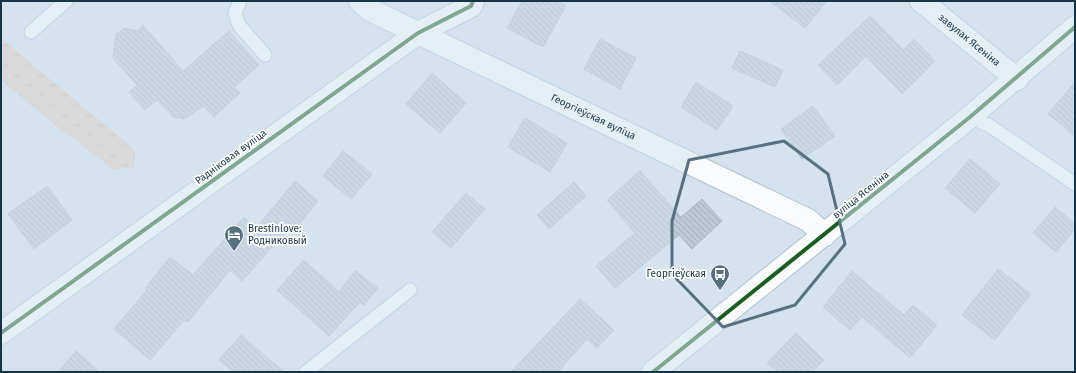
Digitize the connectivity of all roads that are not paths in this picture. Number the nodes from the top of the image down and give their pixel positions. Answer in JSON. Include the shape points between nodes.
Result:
{"nodes":[{"id":1,"x":66,"y":1,"type":"edge"},
{"id":2,"x":240,"y":1,"type":"edge"},
{"id":3,"x":360,"y":1,"type":"edge"},
{"id":4,"x":473,"y":1,"type":"edge"},
{"id":5,"x":922,"y":1,"type":"edge"},
{"id":6,"x":1075,"y":27,"type":"edge"},
{"id":7,"x":31,"y":32,"type":"dead end"},
{"id":8,"x":418,"y":33,"type":"junction"},
{"id":9,"x":265,"y":54,"type":"dead end"},
{"id":10,"x":1017,"y":79,"type":"junction"},
{"id":11,"x":970,"y":117,"type":"junction"},
{"id":12,"x":1075,"y":184,"type":"edge"},
{"id":13,"x":825,"y":235,"type":"junction"},
{"id":14,"x":410,"y":290,"type":"dead end"},
{"id":15,"x":1,"y":333,"type":"edge"},
{"id":16,"x":306,"y":372,"type":"edge"},
{"id":17,"x":654,"y":372,"type":"edge"}],
"edges":[{"from":1,"to":7,"type":"lane"},
{"from":2,"to":9,"type":"lane","via":[[235,13],[239,26]]},
{"from":3,"to":8,"type":"street","name":"Георгіеўская вуліца","via":[[370,10]]},
{"from":4,"to":8,"type":"street","name":"Радніковая вуліца","via":[[471,6]]},
{"from":5,"to":10,"type":"street","name":"завулак Ясеніна"},
{"from":6,"to":10,"type":"street","name":"вуліца Ясеніна"},
{"from":8,"to":13,"type":"street","name":"Георгіеўская вуліца","via":[[808,220]]},
{"from":8,"to":15,"type":"street","name":"Радніковая вуліца"},
{"from":10,"to":11,"type":"street","name":"вуліца Ясеніна"},
{"from":11,"to":12,"type":"lane","via":[[990,126]]},
{"from":11,"to":13,"type":"street","name":"вуліца Ясеніна"},
{"from":13,"to":17,"type":"street","name":"вуліца Ясеніна","via":[[733,306]]},
{"from":14,"to":16,"type":"lane"}]}
